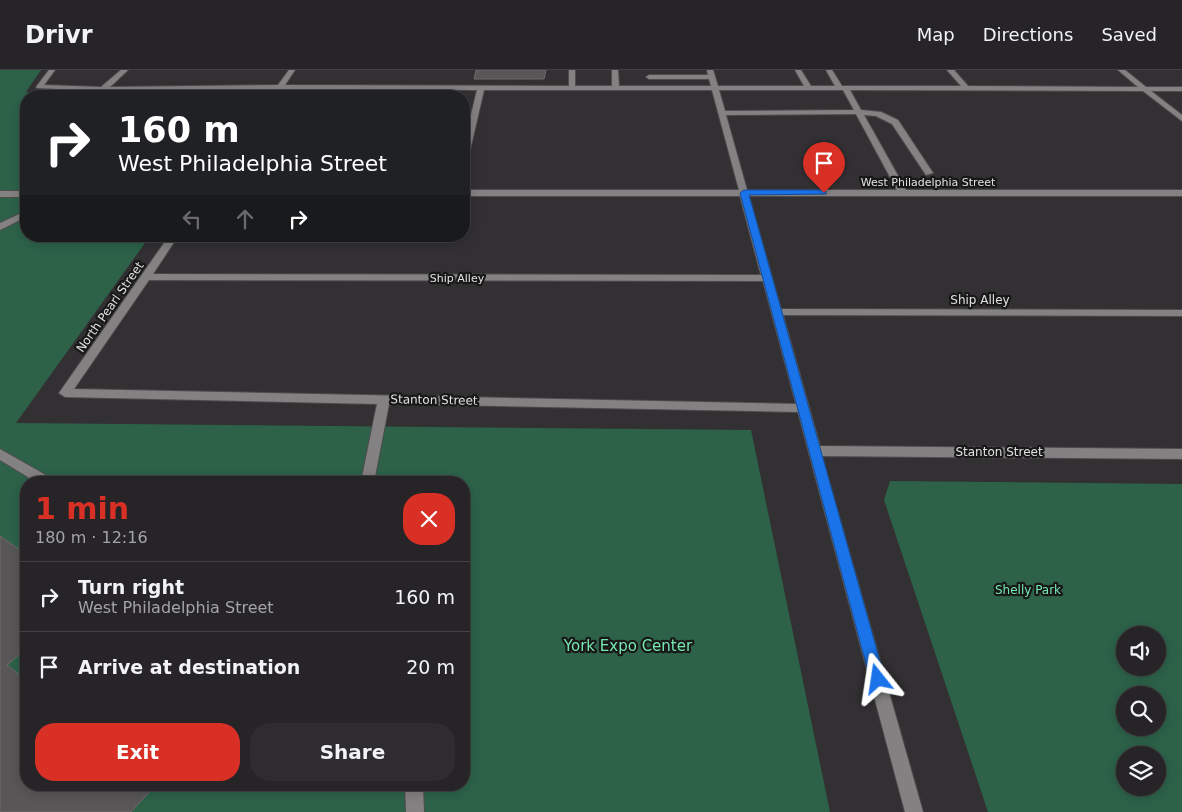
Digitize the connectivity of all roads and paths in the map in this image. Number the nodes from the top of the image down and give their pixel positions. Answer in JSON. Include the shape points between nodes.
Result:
{"nodes":[{"id":1,"x":52,"y":70,"type":"edge"},
{"id":2,"x":126,"y":70,"type":"edge"},
{"id":3,"x":292,"y":70,"type":"edge"},
{"id":4,"x":572,"y":70,"type":"edge"},
{"id":5,"x":615,"y":70,"type":"edge"},
{"id":6,"x":798,"y":70,"type":"edge"},
{"id":7,"x":829,"y":70,"type":"edge"},
{"id":8,"x":950,"y":70,"type":"edge"},
{"id":9,"x":1121,"y":70,"type":"edge"},
{"id":10,"x":649,"y":77,"type":"dead end"},
{"id":11,"x":712,"y":79,"type":"edge"},
{"id":12,"x":279,"y":87,"type":"junction"},
{"id":13,"x":480,"y":88,"type":"junction"},
{"id":14,"x":572,"y":88,"type":"junction"},
{"id":15,"x":103,"y":89,"type":"junction"},
{"id":16,"x":616,"y":89,"type":"junction"},
{"id":17,"x":809,"y":89,"type":"junction"},
{"id":18,"x":843,"y":89,"type":"junction"},
{"id":19,"x":967,"y":89,"type":"junction"},
{"id":20,"x":1144,"y":89,"type":"junction"},
{"id":21,"x":1182,"y":89,"type":"edge"},
{"id":22,"x":277,"y":90,"type":"edge"},
{"id":23,"x":860,"y":112,"type":"junction"},
{"id":24,"x":722,"y":113,"type":"junction"},
{"id":25,"x":1182,"y":119,"type":"edge"},
{"id":26,"x":470,"y":133,"type":"edge"},
{"id":27,"x":928,"y":173,"type":"dead end"},
{"id":28,"x":470,"y":193,"type":"edge"},
{"id":29,"x":744,"y":193,"type":"junction"},
{"id":30,"x":903,"y":193,"type":"junction"},
{"id":31,"x":1182,"y":193,"type":"edge"},
{"id":32,"x":0,"y":194,"type":"edge"},
{"id":33,"x":20,"y":194,"type":"edge"},
{"id":34,"x":20,"y":217,"type":"edge"},
{"id":35,"x":0,"y":227,"type":"edge"},
{"id":36,"x":170,"y":242,"type":"edge"},
{"id":37,"x":146,"y":277,"type":"junction"},
{"id":38,"x":768,"y":278,"type":"junction"},
{"id":39,"x":777,"y":312,"type":"junction"},
{"id":40,"x":1182,"y":313,"type":"edge"},
{"id":41,"x":65,"y":392,"type":"joint"},
{"id":42,"x":384,"y":399,"type":"junction"},
{"id":43,"x":804,"y":408,"type":"junction"},
{"id":44,"x":815,"y":451,"type":"junction"},
{"id":45,"x":0,"y":454,"type":"edge"},
{"id":46,"x":1182,"y":454,"type":"edge"},
{"id":47,"x":36,"y":476,"type":"edge"},
{"id":48,"x":367,"y":476,"type":"edge"},
{"id":49,"x":414,"y":791,"type":"edge"},
{"id":50,"x":415,"y":812,"type":"edge"},
{"id":51,"x":914,"y":812,"type":"edge"}],
"edges":[{"from":1,"to":15,"type":"street","via":[[39,87]]},
{"from":2,"to":15,"type":"street"},
{"from":3,"to":12,"type":"street"},
{"from":4,"to":14,"type":"street"},
{"from":5,"to":16,"type":"street"},
{"from":6,"to":17,"type":"street"},
{"from":7,"to":18,"type":"street"},
{"from":8,"to":19,"type":"street"},
{"from":9,"to":20,"type":"street"},
{"from":10,"to":11,"type":"street"},
{"from":11,"to":16,"type":"street"},
{"from":11,"to":17,"type":"street"},
{"from":11,"to":24,"type":"street"},
{"from":12,"to":13,"type":"street"},
{"from":12,"to":15,"type":"street"},
{"from":12,"to":22,"type":"street"},
{"from":13,"to":14,"type":"street"},
{"from":13,"to":26,"type":"street"},
{"from":14,"to":16,"type":"street"},
{"from":17,"to":18,"type":"street"},
{"from":18,"to":19,"type":"street"},
{"from":18,"to":23,"type":"street"},
{"from":19,"to":20,"type":"street"},
{"from":20,"to":21,"type":"street"},
{"from":20,"to":25,"type":"street"},
{"from":23,"to":24,"type":"street"},
{"from":23,"to":27,"type":"street","via":[[878,114],[895,122]]},
{"from":23,"to":30,"type":"street"},
{"from":24,"to":29,"type":"street"},
{"from":28,"to":29,"type":"street","name":"West Philadelphia Street"},
{"from":29,"to":30,"type":"street","name":"West Philadelphia Street"},
{"from":29,"to":38,"type":"street"},
{"from":30,"to":31,"type":"street","name":"West Philadelphia Street"},
{"from":32,"to":33,"type":"street"},
{"from":34,"to":35,"type":"street"},
{"from":36,"to":37,"type":"street","name":"North Pearl Street"},
{"from":37,"to":38,"type":"street","name":"Ship Alley"},
{"from":37,"to":41,"type":"street","name":"North Pearl Street"},
{"from":38,"to":39,"type":"street"},
{"from":39,"to":40,"type":"street","name":"Ship Alley"},
{"from":39,"to":43,"type":"street"},
{"from":41,"to":42,"type":"street","name":"Stanton Street"},
{"from":42,"to":43,"type":"street","name":"Stanton Street"},
{"from":42,"to":48,"type":"street"},
{"from":43,"to":44,"type":"street"},
{"from":44,"to":46,"type":"street","name":"Stanton Street"},
{"from":44,"to":51,"type":"street"},
{"from":45,"to":47,"type":"street"},
{"from":49,"to":50,"type":"street"}]}
